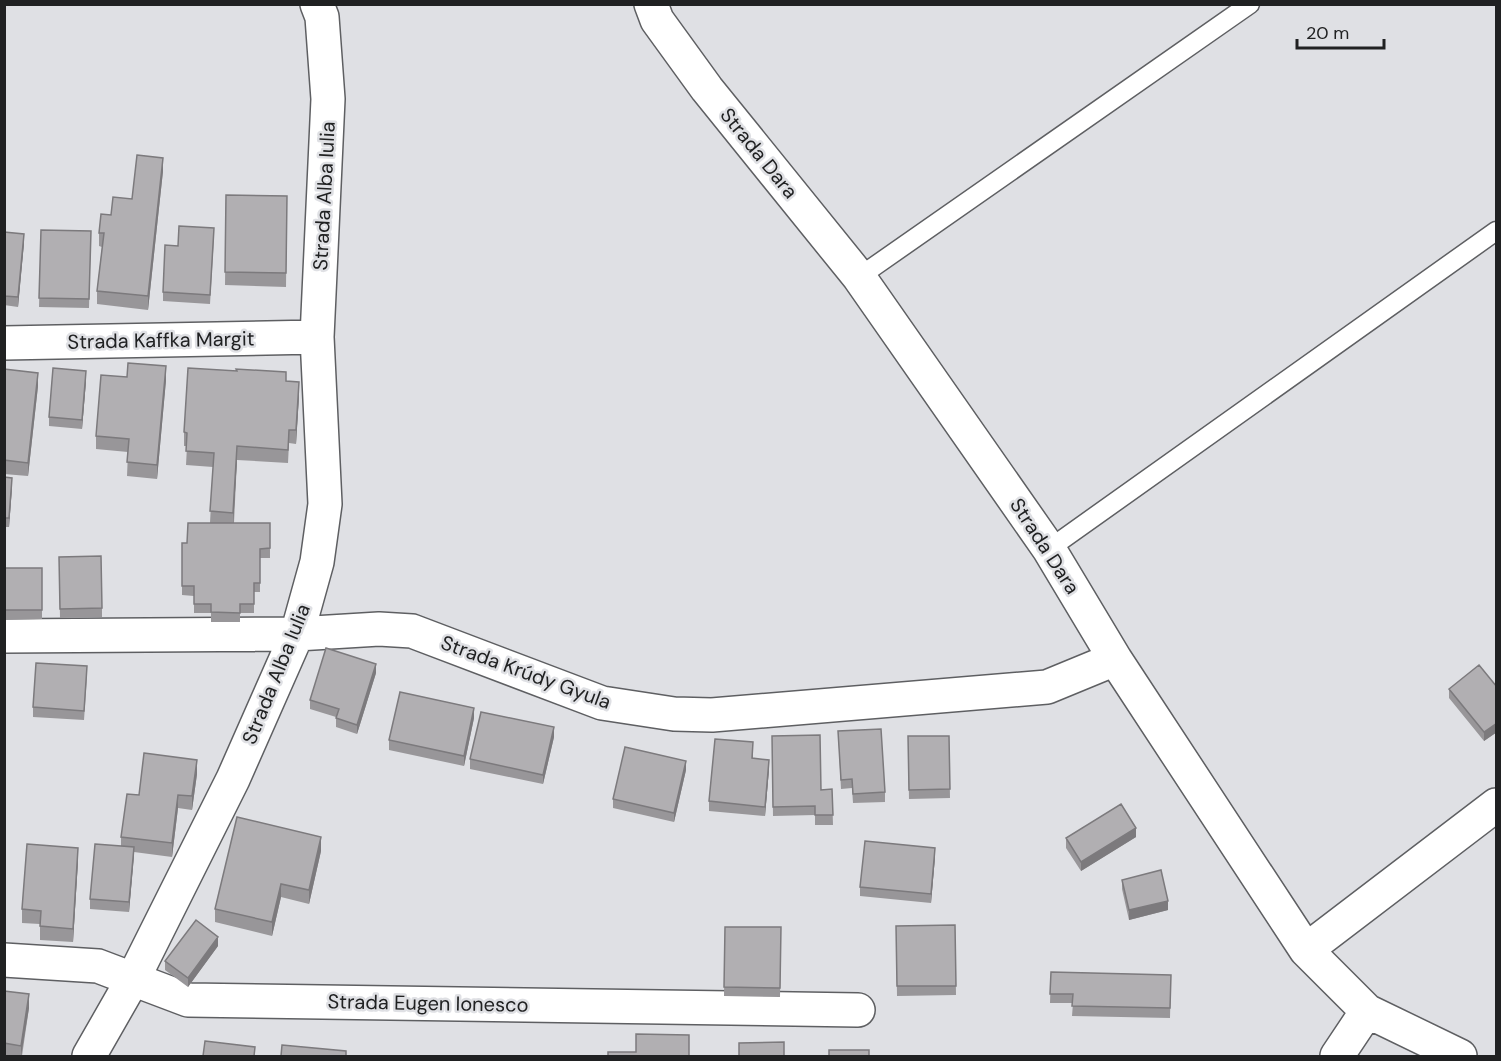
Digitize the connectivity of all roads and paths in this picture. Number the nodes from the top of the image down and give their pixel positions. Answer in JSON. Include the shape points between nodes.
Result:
{"nodes":[{"id":1,"x":317,"y":4,"type":"edge"},
{"id":2,"x":651,"y":4,"type":"edge"},
{"id":3,"x":1250,"y":4,"type":"edge"},
{"id":4,"x":1497,"y":231,"type":"edge"},
{"id":5,"x":859,"y":277,"type":"junction"},
{"id":6,"x":317,"y":337,"type":"junction"},
{"id":7,"x":4,"y":343,"type":"edge"},
{"id":8,"x":1049,"y":549,"type":"junction"},
{"id":9,"x":297,"y":634,"type":"junction"},
{"id":10,"x":4,"y":636,"type":"edge"},
{"id":11,"x":1115,"y":659,"type":"junction"},
{"id":12,"x":1497,"y":805,"type":"edge"},
{"id":13,"x":1306,"y":950,"type":"junction"},
{"id":14,"x":4,"y":960,"type":"edge"},
{"id":15,"x":133,"y":979,"type":"junction"},
{"id":16,"x":858,"y":1010,"type":"dead end"},
{"id":17,"x":1367,"y":1011,"type":"junction"},
{"id":18,"x":89,"y":1056,"type":"edge"},
{"id":19,"x":1337,"y":1056,"type":"edge"},
{"id":20,"x":1460,"y":1056,"type":"edge"}],
"edges":[{"from":1,"to":6,"type":"street","name":"Strada Alba Iulia","via":[[322,17],[328,99]]},
{"from":2,"to":5,"type":"street","name":"Strada Dara","via":[[657,21],[707,89]]},
{"from":3,"to":5,"type":"lane"},
{"from":4,"to":8,"type":"lane"},
{"from":5,"to":8,"type":"street","name":"Strada Dara"},
{"from":6,"to":7,"type":"street","name":"Strada Kaffka Margit"},
{"from":6,"to":9,"type":"street","name":"Strada Alba Iulia","via":[[325,504],[317,562]]},
{"from":8,"to":11,"type":"street","name":"Strada Dara"},
{"from":9,"to":10,"type":"street","name":"Strada Krúdy Gyula"},
{"from":9,"to":11,"type":"street","name":"Strada Krúdy Gyula","via":[[412,631],[602,703],[674,714],[712,715],[1047,687]]},
{"from":9,"to":15,"type":"street","name":"Strada Alba Iulia","via":[[232,779]]},
{"from":11,"to":13,"type":"street","name":"Strada Dara"},
{"from":12,"to":13,"type":"street"},
{"from":13,"to":17,"type":"street","name":"Strada Dara"},
{"from":14,"to":15,"type":"street","name":"Strada Eugen Ionesco","via":[[98,966]]},
{"from":15,"to":16,"type":"street","name":"Strada Eugen Ionesco","via":[[188,999]]},
{"from":15,"to":18,"type":"street","name":"Strada Alba Iulia"},
{"from":17,"to":19,"type":"street"},
{"from":17,"to":20,"type":"street","name":"Strada Dara"}]}
